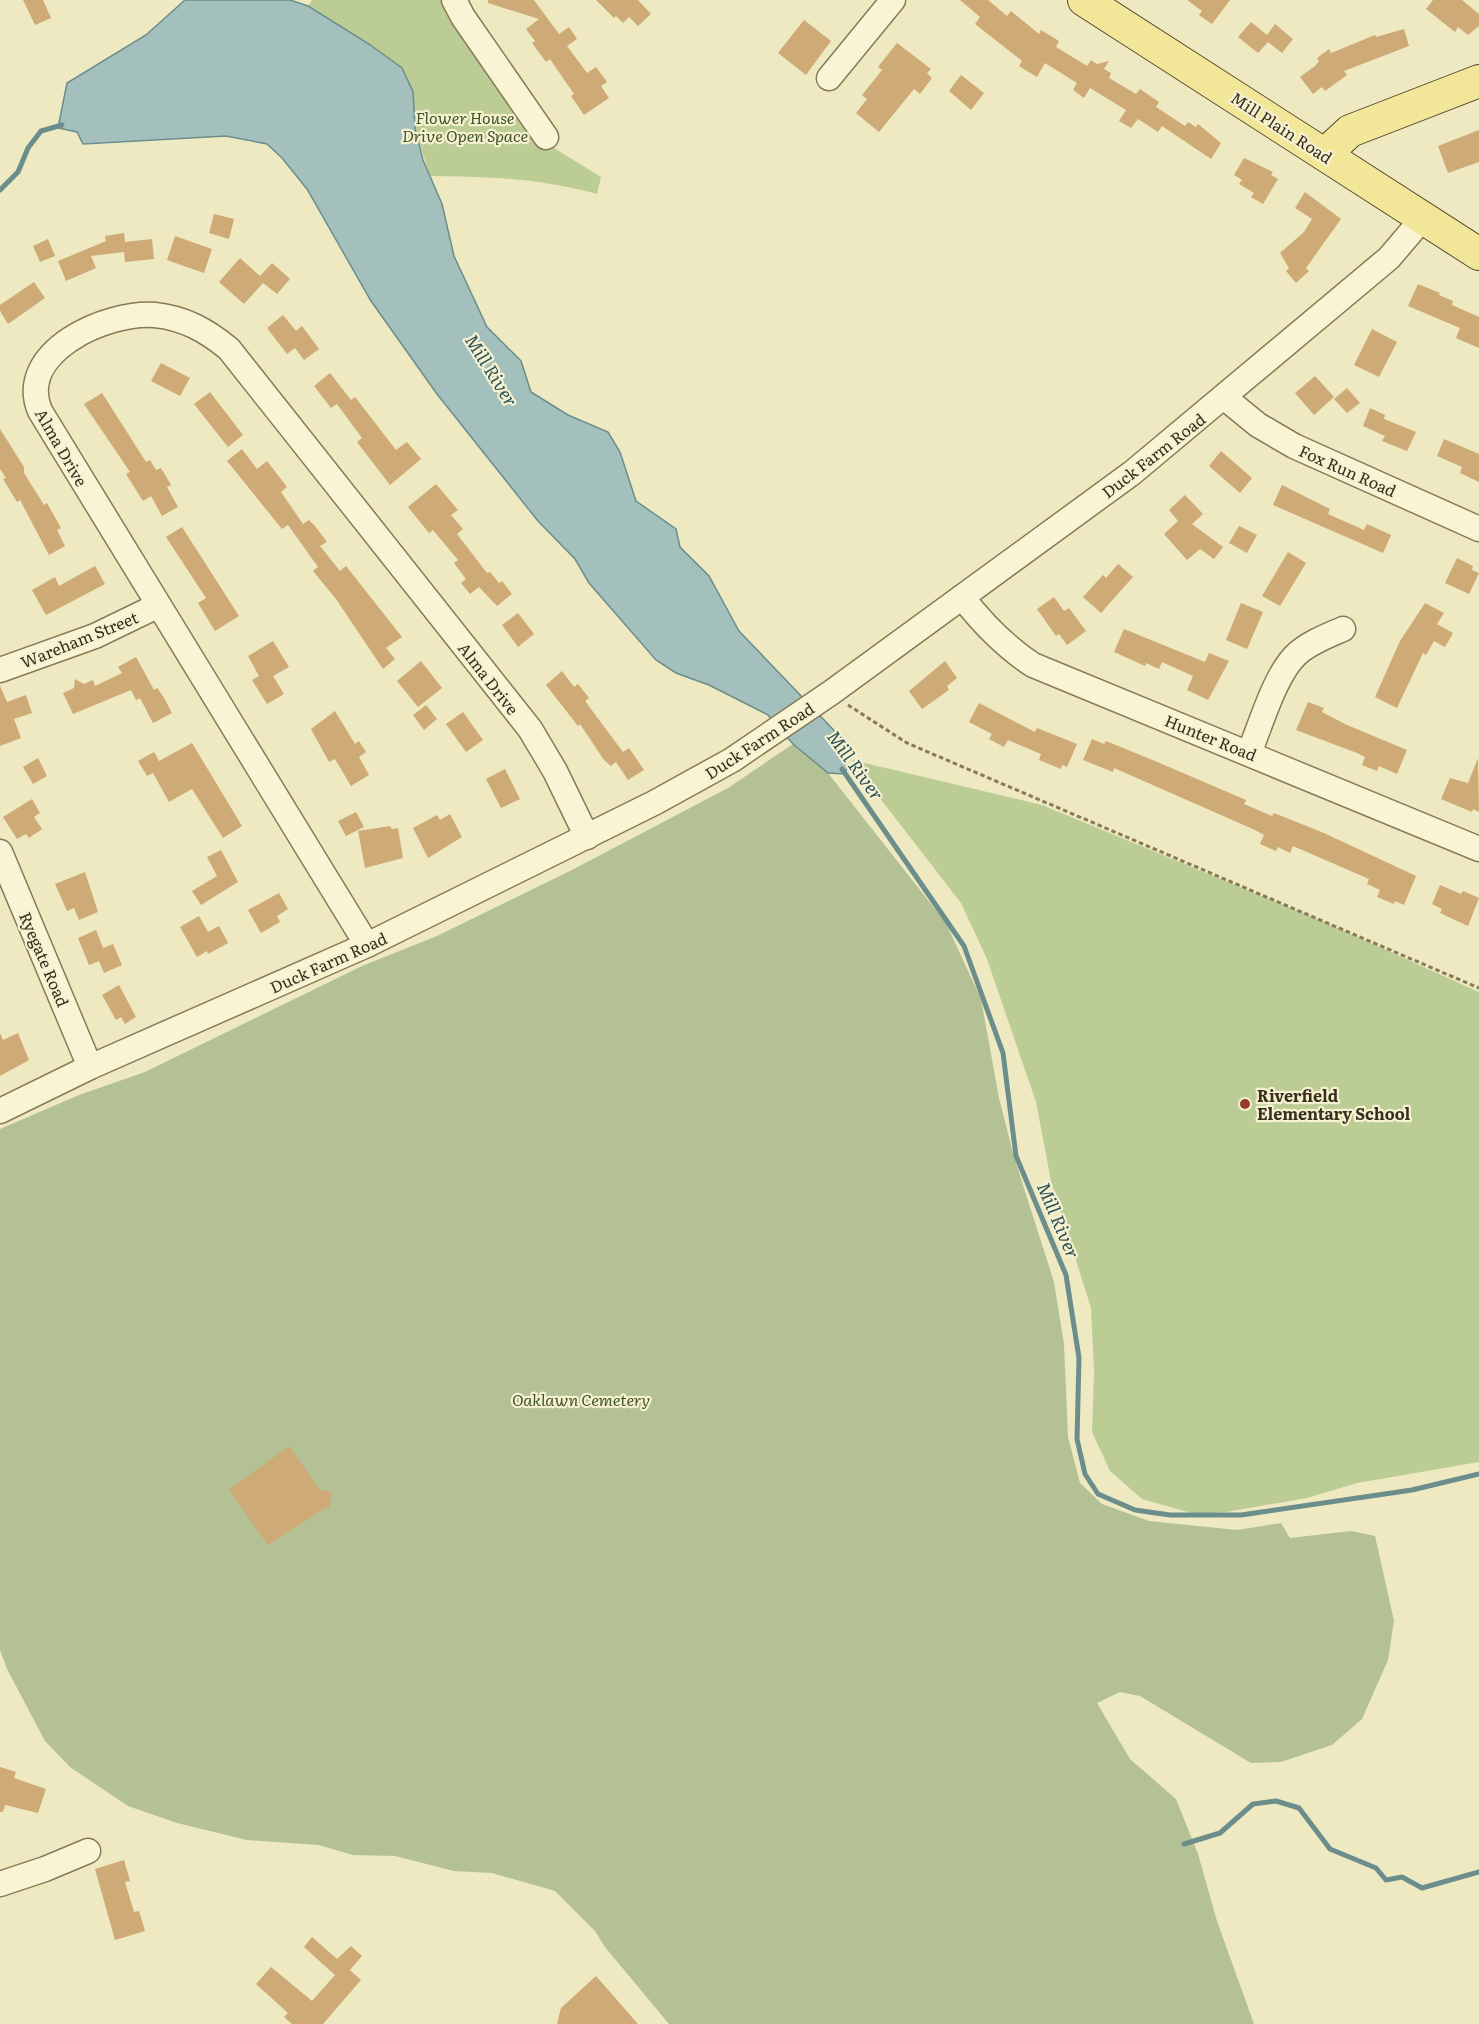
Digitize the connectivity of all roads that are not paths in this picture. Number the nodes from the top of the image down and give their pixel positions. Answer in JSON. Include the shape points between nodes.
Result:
{"nodes":[{"id":1,"x":454,"y":0,"type":"edge"},
{"id":2,"x":893,"y":0,"type":"edge"},
{"id":3,"x":1084,"y":0,"type":"edge"},
{"id":4,"x":829,"y":78,"type":"dead end"},
{"id":5,"x":1479,"y":81,"type":"edge"},
{"id":6,"x":546,"y":138,"type":"dead end"},
{"id":7,"x":1325,"y":154,"type":"junction"},
{"id":8,"x":1423,"y":218,"type":"junction"},
{"id":9,"x":1479,"y":254,"type":"edge"},
{"id":10,"x":1224,"y":398,"type":"junction"},
{"id":11,"x":1479,"y":529,"type":"edge"},
{"id":12,"x":962,"y":597,"type":"junction"},
{"id":13,"x":157,"y":606,"type":"junction"},
{"id":14,"x":1343,"y":629,"type":"dead end"},
{"id":15,"x":0,"y":670,"type":"edge"},
{"id":16,"x":1249,"y":753,"type":"junction"},
{"id":17,"x":588,"y":837,"type":"junction"},
{"id":18,"x":1479,"y":849,"type":"edge"},
{"id":19,"x":0,"y":852,"type":"edge"},
{"id":20,"x":368,"y":945,"type":"junction"},
{"id":21,"x":90,"y":1067,"type":"junction"},
{"id":22,"x":0,"y":1111,"type":"edge"},
{"id":23,"x":88,"y":1851,"type":"dead end"},
{"id":24,"x":0,"y":1884,"type":"edge"}],
"edges":[{"from":1,"to":6,"type":"street"},
{"from":2,"to":4,"type":"street"},
{"from":3,"to":7,"type":"main road","name":"Mill Plain Road"},
{"from":5,"to":7,"type":"main road","via":[[1350,131]]},
{"from":7,"to":8,"type":"main road","name":"Mill Plain Road"},
{"from":8,"to":9,"type":"main road","name":"Mill Plain Road"},
{"from":8,"to":10,"type":"street","name":"Duck Farm Road","via":[[1389,258]]},
{"from":10,"to":11,"type":"street","name":"Fox Run Road","via":[[1258,425],[1294,446]]},
{"from":10,"to":12,"type":"street","name":"Duck Farm Road","via":[[1132,473]]},
{"from":12,"to":16,"type":"street","name":"Hunter Road","via":[[991,632],[1033,665]]},
{"from":12,"to":17,"type":"street","name":"Duck Farm Road","via":[[837,697],[693,783]]},
{"from":13,"to":15,"type":"street","name":"Wareham Street","via":[[95,636]]},
{"from":13,"to":17,"type":"street","name":"Alma Drive","via":[[35,397],[39,370],[53,352],[93,328],[118,318],[143,315],[182,320],[207,332],[228,349],[530,729]]},
{"from":13,"to":20,"type":"street","name":"Alma Drive"},
{"from":14,"to":16,"type":"street","via":[[1295,655],[1284,670]]},
{"from":16,"to":18,"type":"street","name":"Hunter Road"},
{"from":17,"to":20,"type":"street","name":"Duck Farm Road"},
{"from":19,"to":21,"type":"street","name":"Ryegate Road"},
{"from":20,"to":21,"type":"street","name":"Duck Farm Road"},
{"from":21,"to":22,"type":"street","name":"Duck Farm Road"},
{"from":23,"to":24,"type":"street"}]}
